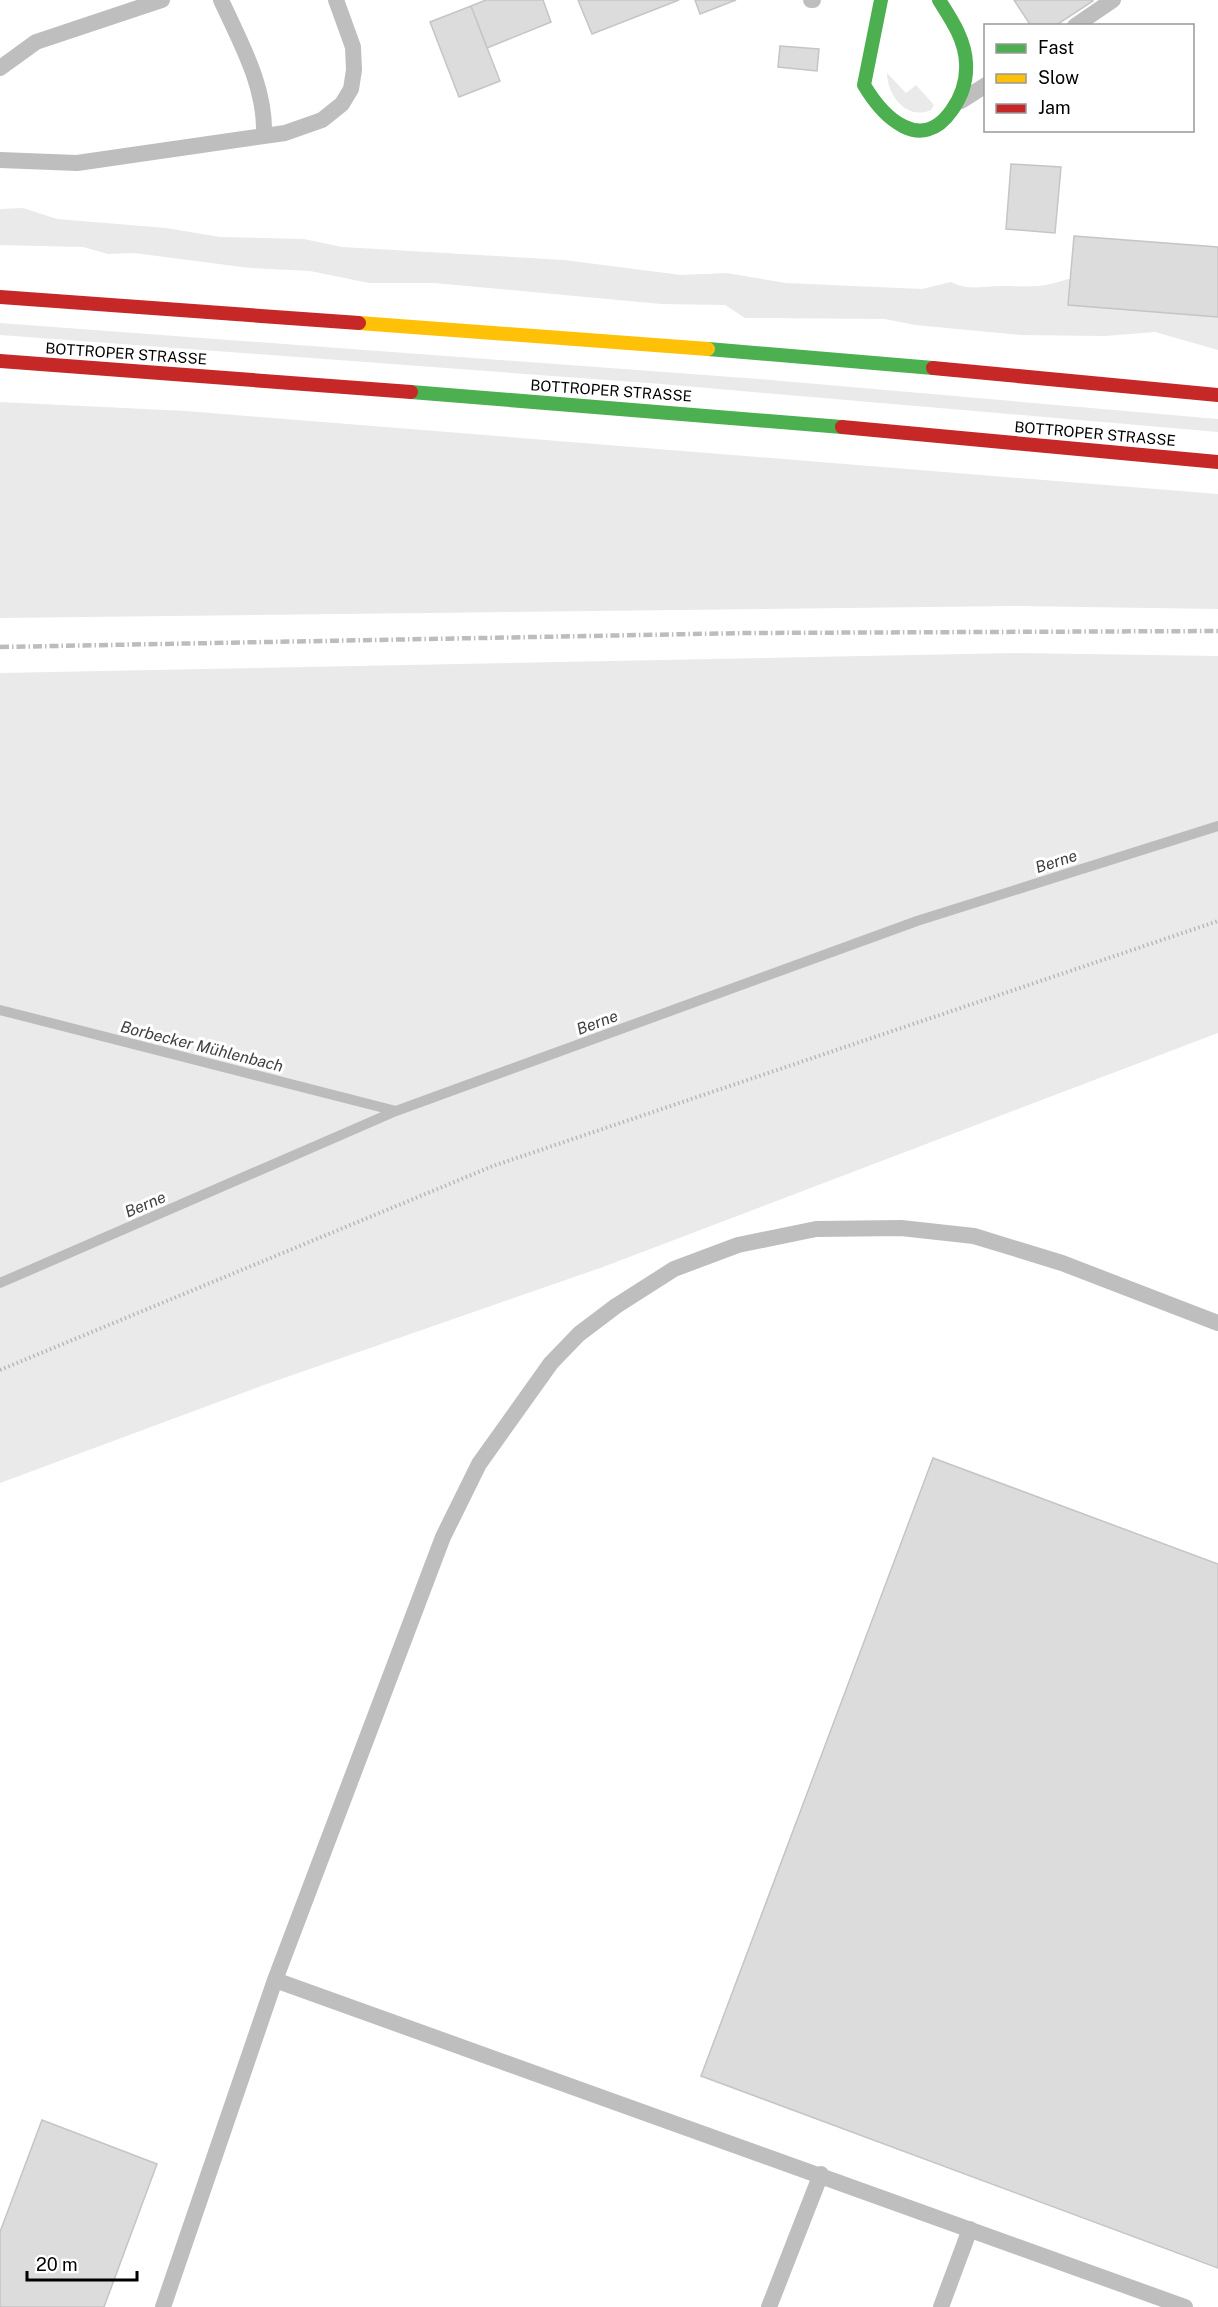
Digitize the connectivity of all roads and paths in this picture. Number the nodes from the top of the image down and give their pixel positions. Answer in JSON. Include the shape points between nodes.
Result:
{"nodes":[{"id":1,"x":162,"y":0,"type":"edge"},
{"id":2,"x":221,"y":0,"type":"edge"},
{"id":3,"x":336,"y":0,"type":"edge"},
{"id":4,"x":879,"y":0,"type":"edge"},
{"id":5,"x":939,"y":0,"type":"edge"},
{"id":6,"x":1113,"y":0,"type":"edge"},
{"id":7,"x":1078,"y":24,"type":"edge"},
{"id":8,"x":0,"y":68,"type":"edge"},
{"id":9,"x":984,"y":86,"type":"edge"},
{"id":10,"x":958,"y":103,"type":"junction"},
{"id":11,"x":264,"y":136,"type":"junction"},
{"id":12,"x":0,"y":160,"type":"edge"},
{"id":13,"x":0,"y":297,"type":"edge"},
{"id":14,"x":0,"y":361,"type":"edge"},
{"id":15,"x":1218,"y":395,"type":"edge"},
{"id":16,"x":1218,"y":462,"type":"edge"},
{"id":17,"x":1218,"y":921,"type":"edge"},
{"id":18,"x":1218,"y":1323,"type":"edge"},
{"id":19,"x":0,"y":1370,"type":"edge"},
{"id":20,"x":275,"y":1980,"type":"junction"},
{"id":21,"x":821,"y":2174,"type":"junction"},
{"id":22,"x":970,"y":2229,"type":"junction"},
{"id":23,"x":163,"y":2307,"type":"edge"},
{"id":24,"x":769,"y":2307,"type":"edge"},
{"id":25,"x":942,"y":2307,"type":"edge"},
{"id":26,"x":1185,"y":2307,"type":"edge"}],
"edges":[{"from":1,"to":8,"type":"lane","via":[[36,42]]},
{"from":2,"to":11,"type":"lane","via":[[259,86],[265,113]]},
{"from":3,"to":11,"type":"lane","via":[[353,47],[351,89],[342,104],[322,120]]},
{"from":4,"to":10,"type":"main road","via":[[864,85],[877,108],[910,130],[944,121]]},
{"from":5,"to":10,"type":"main road","via":[[964,49],[966,73]]},
{"from":6,"to":7,"type":"lane"},
{"from":9,"to":10,"type":"lane"},
{"from":11,"to":12,"type":"lane","via":[[77,163]]},
{"from":13,"to":15,"type":"main road","via":[[823,357]]},
{"from":14,"to":16,"type":"main road","name":"BOTTROPER STRASSE","via":[[689,413]]},
{"from":17,"to":19,"type":"path","via":[[493,1167]]},
{"from":18,"to":20,"type":"lane","via":[[1062,1263],[974,1236],[901,1228],[816,1229],[738,1245],[674,1269],[616,1306],[579,1334],[551,1363],[479,1464],[443,1537]]},
{"from":20,"to":21,"type":"lane"},
{"from":20,"to":23,"type":"lane"},
{"from":21,"to":22,"type":"lane"},
{"from":21,"to":24,"type":"lane"},
{"from":22,"to":25,"type":"lane"},
{"from":22,"to":26,"type":"lane"}]}
